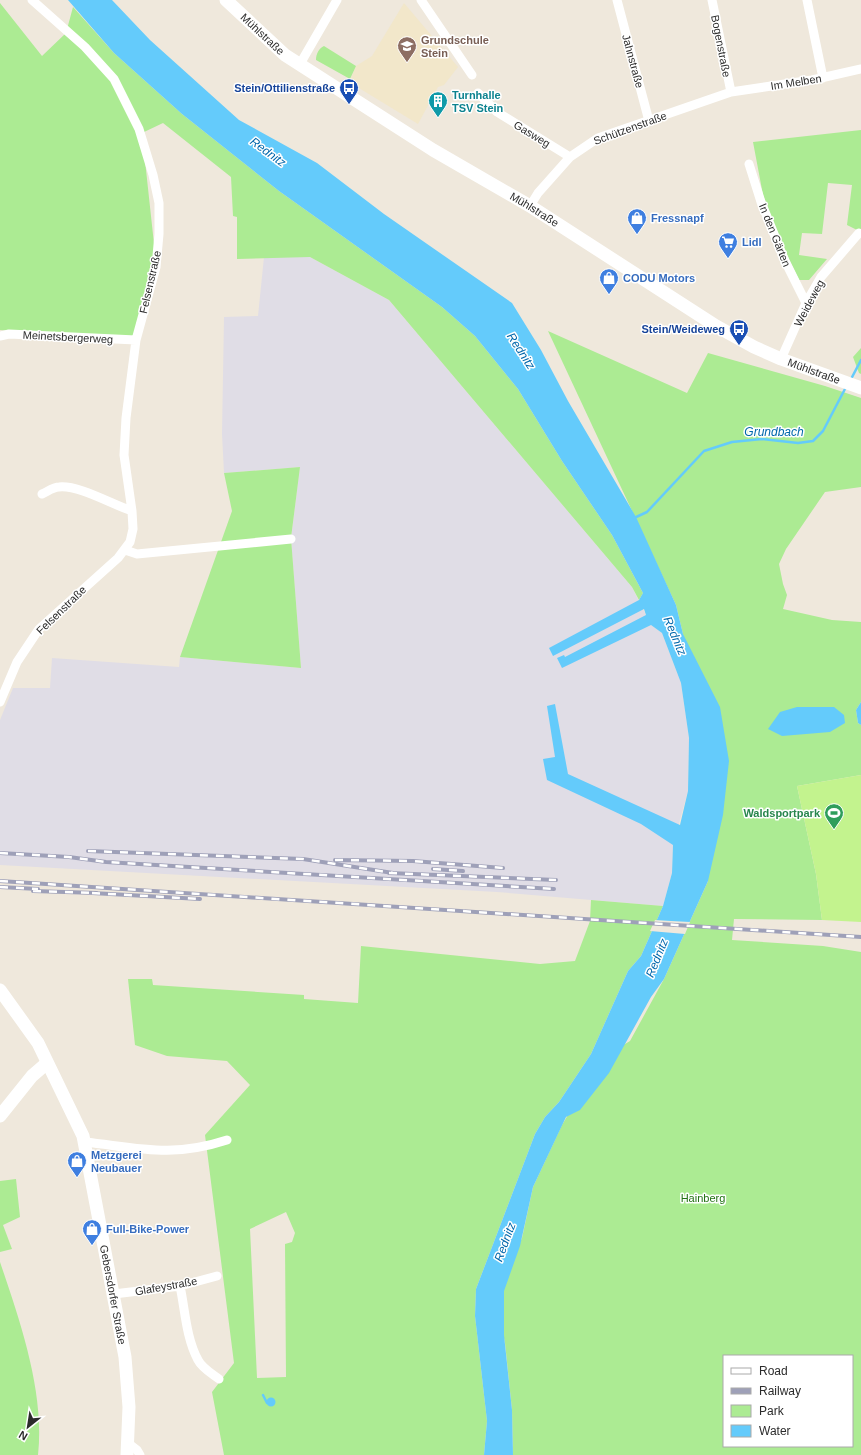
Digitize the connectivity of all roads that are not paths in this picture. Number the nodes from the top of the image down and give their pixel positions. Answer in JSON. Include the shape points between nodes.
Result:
{"nodes":[{"id":1,"x":32,"y":0,"type":"edge"},
{"id":2,"x":226,"y":0,"type":"edge"},
{"id":3,"x":337,"y":0,"type":"edge"},
{"id":4,"x":421,"y":0,"type":"edge"},
{"id":5,"x":617,"y":0,"type":"edge"},
{"id":6,"x":712,"y":0,"type":"edge"},
{"id":7,"x":807,"y":0,"type":"edge"},
{"id":8,"x":300,"y":64,"type":"junction"},
{"id":9,"x":861,"y":68,"type":"edge"},
{"id":10,"x":472,"y":76,"type":"dead end"},
{"id":11,"x":823,"y":78,"type":"junction"},
{"id":12,"x":731,"y":92,"type":"junction"},
{"id":13,"x":478,"y":93,"type":"dead end"},
{"id":14,"x":649,"y":121,"type":"junction"},
{"id":15,"x":570,"y":157,"type":"junction"},
{"id":16,"x":749,"y":164,"type":"dead end"},
{"id":17,"x":530,"y":206,"type":"junction"},
{"id":18,"x":859,"y":234,"type":"dead end"},
{"id":19,"x":806,"y":303,"type":"junction"},
{"id":20,"x":0,"y":336,"type":"edge"},
{"id":21,"x":136,"y":340,"type":"junction"},
{"id":22,"x":781,"y":359,"type":"junction"},
{"id":23,"x":856,"y":386,"type":"edge"},
{"id":24,"x":42,"y":494,"type":"dead end"},
{"id":25,"x":132,"y":510,"type":"junction"},
{"id":26,"x":291,"y":538,"type":"dead end"},
{"id":27,"x":125,"y":550,"type":"junction"},
{"id":28,"x":0,"y":702,"type":"edge"},
{"id":29,"x":0,"y":990,"type":"edge"},
{"id":30,"x":47,"y":1064,"type":"junction"},
{"id":31,"x":0,"y":1116,"type":"edge"},
{"id":32,"x":227,"y":1140,"type":"dead end"},
{"id":33,"x":85,"y":1142,"type":"junction"},
{"id":34,"x":217,"y":1276,"type":"dead end"},
{"id":35,"x":180,"y":1286,"type":"junction"},
{"id":36,"x":114,"y":1294,"type":"junction"},
{"id":37,"x":219,"y":1379,"type":"dead end"},
{"id":38,"x":127,"y":1449,"type":"edge"},
{"id":39,"x":140,"y":1455,"type":"edge"}],
"edges":[{"from":1,"to":21,"type":"street","name":"Felsenstraße","via":[[85,47],[114,79],[139,130],[153,175],[159,203],[158,251]]},
{"from":2,"to":8,"type":"street","name":"Mühlstraße","via":[[274,46]]},
{"from":3,"to":8,"type":"street"},
{"from":4,"to":10,"type":"street"},
{"from":5,"to":14,"type":"street","name":"Jahnstraße"},
{"from":6,"to":12,"type":"street","name":"Bogenstraße"},
{"from":7,"to":11,"type":"street"},
{"from":8,"to":17,"type":"street","name":"Mühlstraße","via":[[433,150]]},
{"from":9,"to":11,"type":"street","name":"Im Melben"},
{"from":11,"to":12,"type":"street","name":"Im Melben"},
{"from":12,"to":14,"type":"street","name":"Schützenstraße"},
{"from":13,"to":15,"type":"street","name":"Gasweg","via":[[497,112]]},
{"from":14,"to":15,"type":"street","name":"Schützenstraße","via":[[598,138]]},
{"from":15,"to":17,"type":"street","name":"Schützenstraße","via":[[542,188]]},
{"from":16,"to":19,"type":"street","name":"In den Gärten","via":[[783,256]]},
{"from":17,"to":22,"type":"street","name":"Mühlstraße","via":[[716,326]]},
{"from":18,"to":19,"type":"street","name":"Weideweg","via":[[821,277]]},
{"from":19,"to":22,"type":"street","name":"Weideweg"},
{"from":20,"to":21,"type":"street","name":"Meinetsbergerweg","via":[[9,334]]},
{"from":21,"to":25,"type":"street","name":"Felsenstraße","via":[[129,381],[124,455]]},
{"from":22,"to":23,"type":"street","name":"Mühlstraße"},
{"from":24,"to":25,"type":"street","via":[[58,487],[76,488]]},
{"from":25,"to":27,"type":"street","name":"Felsenstraße","via":[[130,542]]},
{"from":26,"to":27,"type":"street","via":[[137,554]]},
{"from":27,"to":28,"type":"street","name":"Felsenstraße","via":[[39,629],[17,662]]},
{"from":29,"to":30,"type":"street","name":"Gebersdorfer Straße","via":[[38,1043]]},
{"from":30,"to":31,"type":"street","via":[[32,1076]]},
{"from":30,"to":33,"type":"street","name":"Gebersdorfer Straße","via":[[79,1125]]},
{"from":32,"to":33,"type":"street","via":[[204,1148],[168,1151]]},
{"from":33,"to":36,"type":"street","name":"Gebersdorfer Straße"},
{"from":34,"to":35,"type":"street","name":"Glafeystraße"},
{"from":35,"to":36,"type":"street","name":"Glafeystraße"},
{"from":35,"to":37,"type":"street","via":[[190,1338],[198,1360]]},
{"from":36,"to":38,"type":"street","name":"Gebersdorfer Straße","via":[[128,1386]]},
{"from":38,"to":39,"type":"street","via":[[138,1450]]}]}
